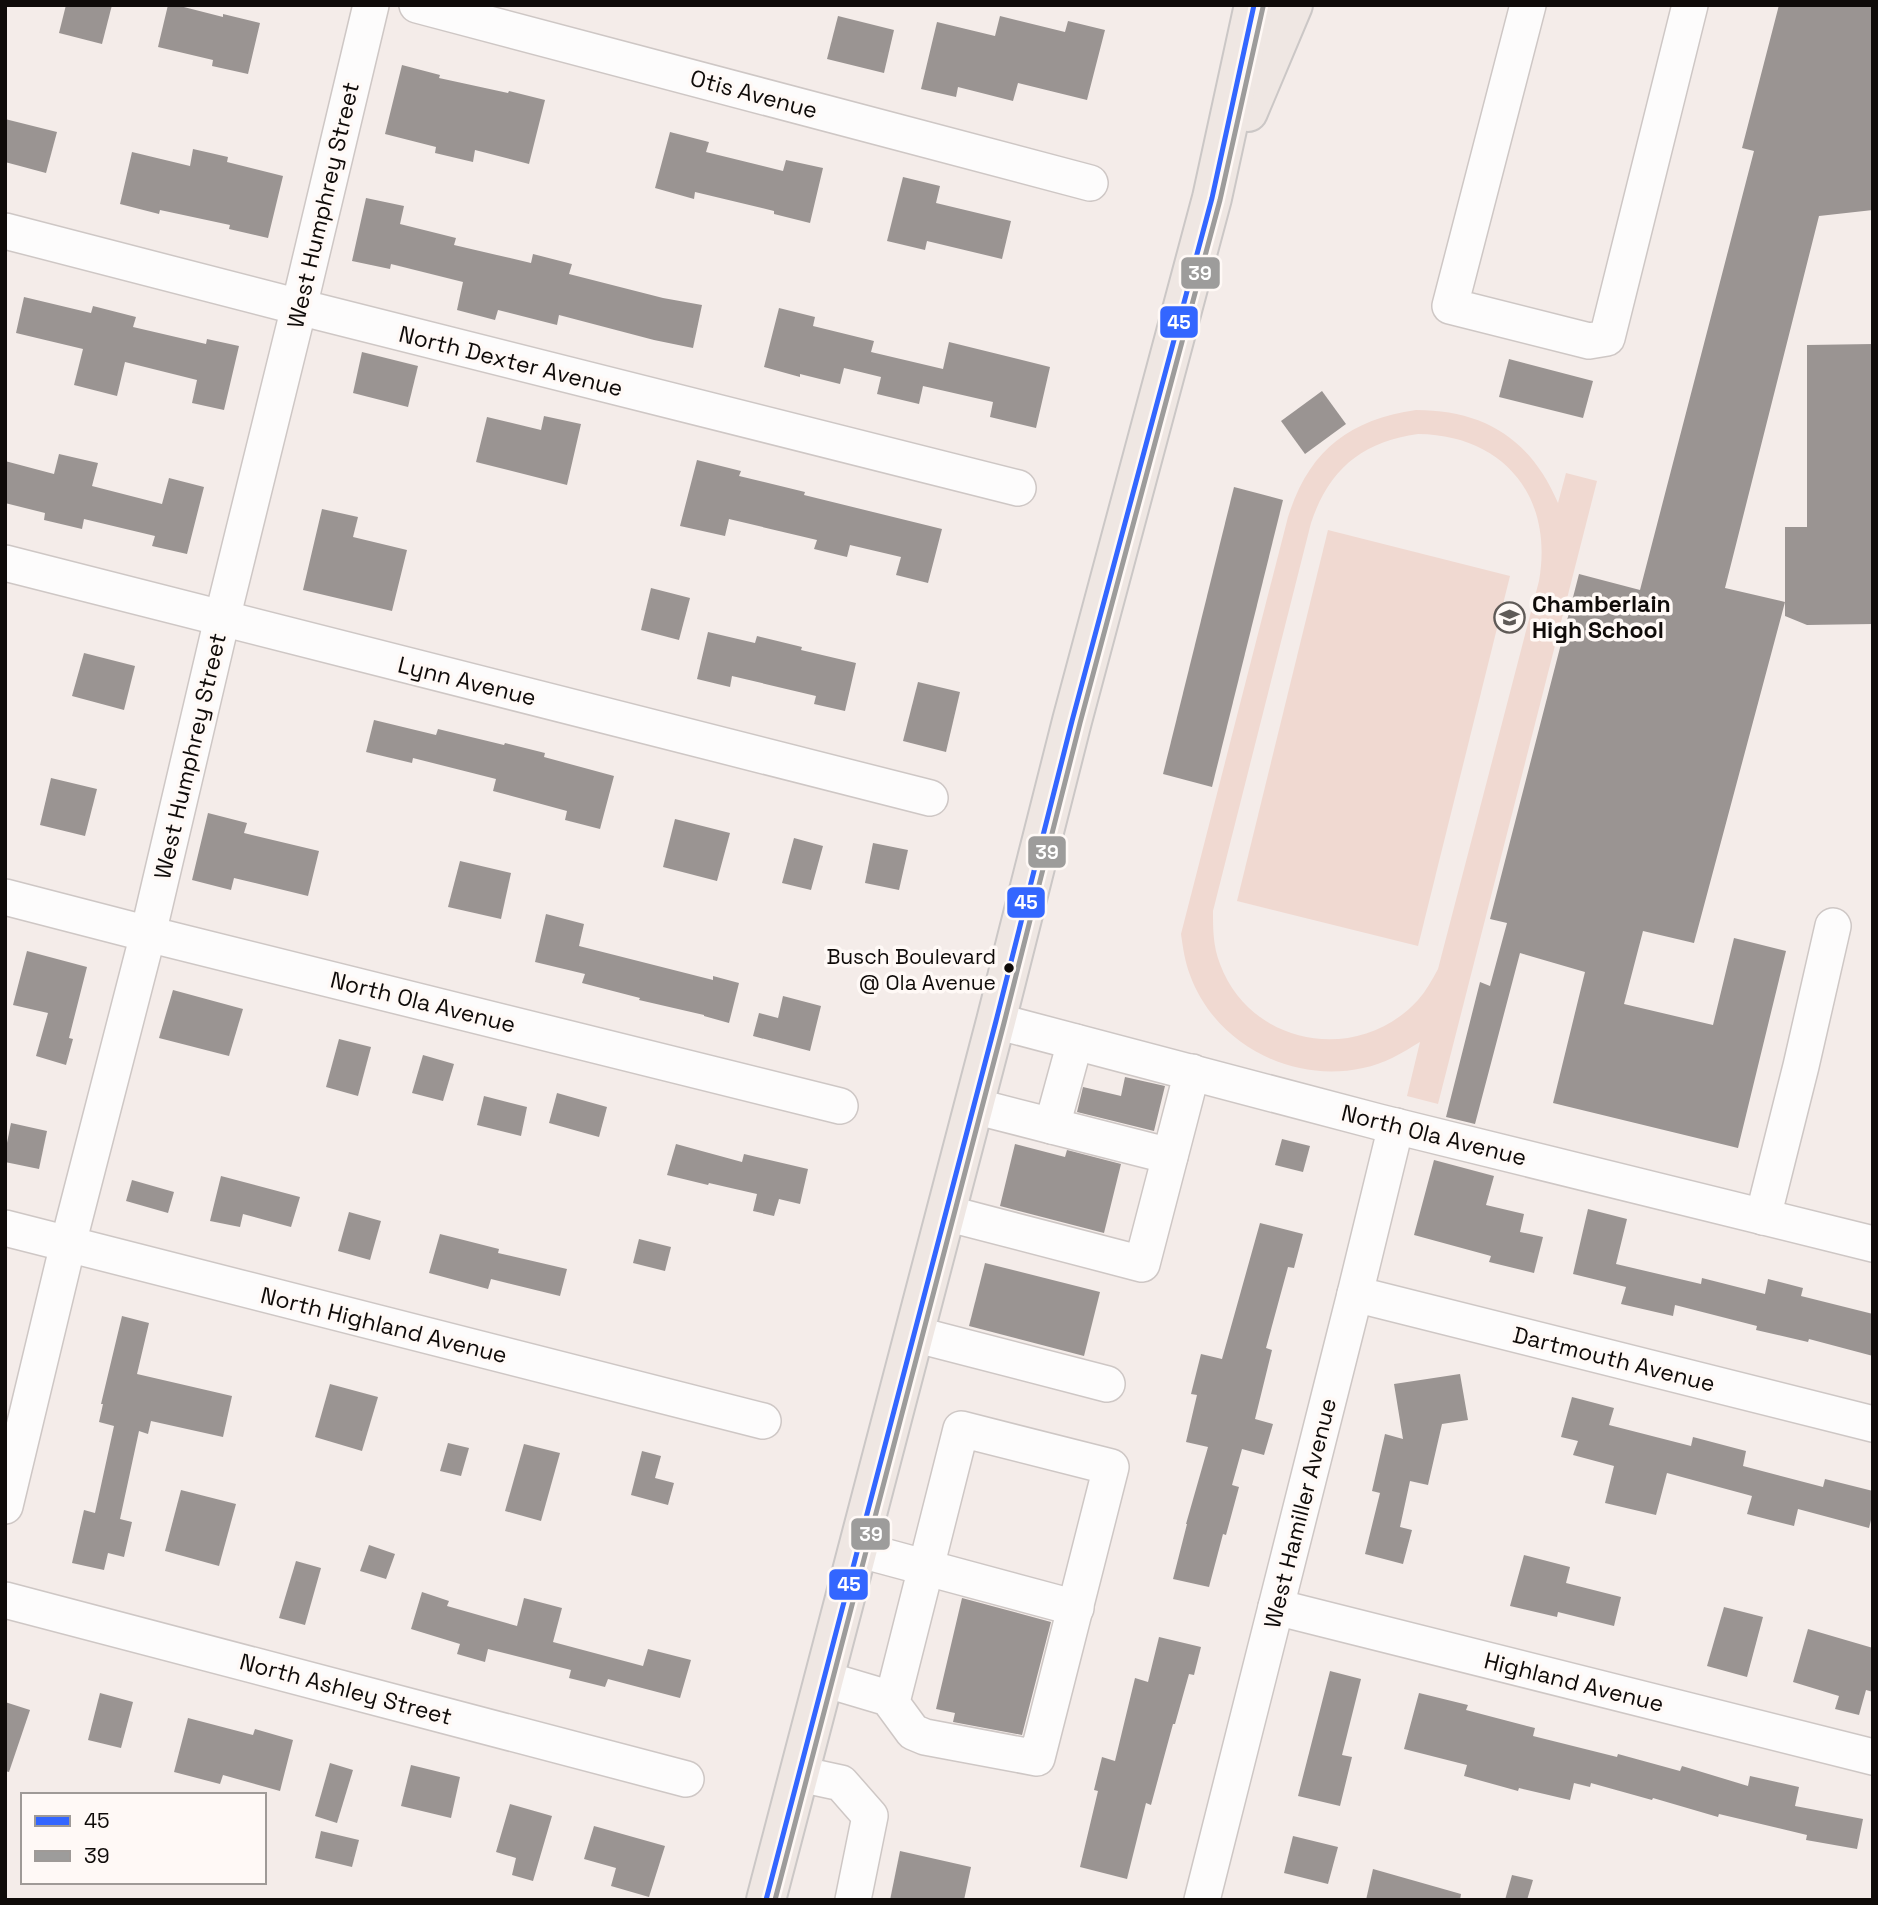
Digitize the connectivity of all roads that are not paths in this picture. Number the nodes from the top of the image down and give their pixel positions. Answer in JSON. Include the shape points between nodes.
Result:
{"nodes":[{"id":1,"x":371,"y":5,"type":"edge"},
{"id":2,"x":417,"y":5,"type":"edge"},
{"id":3,"x":1254,"y":5,"type":"edge"},
{"id":4,"x":1293,"y":5,"type":"edge"},
{"id":5,"x":1528,"y":5,"type":"edge"},
{"id":6,"x":1690,"y":5,"type":"edge"},
{"id":7,"x":1090,"y":183,"type":"dead end"},
{"id":8,"x":1212,"y":198,"type":"junction"},
{"id":9,"x":5,"y":231,"type":"edge"},
{"id":10,"x":299,"y":307,"type":"junction"},
{"id":11,"x":1018,"y":488,"type":"dead end"},
{"id":12,"x":5,"y":563,"type":"edge"},
{"id":13,"x":222,"y":619,"type":"junction"},
{"id":14,"x":930,"y":798,"type":"dead end"},
{"id":15,"x":5,"y":897,"type":"edge"},
{"id":16,"x":1833,"y":926,"type":"dead end"},
{"id":17,"x":148,"y":934,"type":"junction"},
{"id":18,"x":996,"y":1021,"type":"junction"},
{"id":19,"x":1075,"y":1042,"type":"junction"},
{"id":20,"x":1192,"y":1072,"type":"junction"},
{"id":21,"x":840,"y":1106,"type":"dead end"},
{"id":22,"x":974,"y":1106,"type":"junction"},
{"id":23,"x":1052,"y":1126,"type":"junction"},
{"id":24,"x":1396,"y":1126,"type":"junction"},
{"id":25,"x":1170,"y":1156,"type":"junction"},
{"id":26,"x":946,"y":1213,"type":"junction"},
{"id":27,"x":1763,"y":1217,"type":"junction"},
{"id":28,"x":5,"y":1228,"type":"edge"},
{"id":29,"x":68,"y":1244,"type":"junction"},
{"id":30,"x":1873,"y":1244,"type":"edge"},
{"id":31,"x":1355,"y":1294,"type":"junction"},
{"id":32,"x":914,"y":1335,"type":"junction"},
{"id":33,"x":1107,"y":1384,"type":"dead end"},
{"id":34,"x":763,"y":1421,"type":"dead end"},
{"id":35,"x":1873,"y":1424,"type":"edge"},
{"id":36,"x":5,"y":1506,"type":"edge"},
{"id":37,"x":857,"y":1549,"type":"junction"},
{"id":38,"x":926,"y":1568,"type":"junction"},
{"id":39,"x":5,"y":1600,"type":"edge"},
{"id":40,"x":1276,"y":1607,"type":"junction"},
{"id":41,"x":1076,"y":1608,"type":"junction"},
{"id":42,"x":824,"y":1679,"type":"junction"},
{"id":43,"x":892,"y":1702,"type":"junction"},
{"id":44,"x":814,"y":1715,"type":"junction"},
{"id":45,"x":1873,"y":1757,"type":"edge"},
{"id":46,"x":804,"y":1775,"type":"junction"},
{"id":47,"x":686,"y":1779,"type":"dead end"},
{"id":48,"x":766,"y":1900,"type":"edge"},
{"id":49,"x":785,"y":1900,"type":"edge"},
{"id":50,"x":853,"y":1900,"type":"edge"},
{"id":51,"x":1202,"y":1900,"type":"edge"}],
"edges":[{"from":1,"to":10,"type":"street","name":"West Humphrey Street"},
{"from":2,"to":7,"type":"street","name":"Otis Avenue"},
{"from":3,"to":8,"type":"main road"},
{"from":4,"to":8,"type":"main road"},
{"from":5,"to":6,"type":"street","via":[[1450,306],[1589,341],[1607,338]]},
{"from":8,"to":18,"type":"main road"},
{"from":9,"to":10,"type":"street","name":"North Dexter Avenue"},
{"from":10,"to":11,"type":"street","name":"North Dexter Avenue"},
{"from":10,"to":13,"type":"street","name":"West Humphrey Street"},
{"from":12,"to":13,"type":"street","name":"Lynn Avenue"},
{"from":13,"to":14,"type":"street","name":"Lynn Avenue"},
{"from":13,"to":17,"type":"street","name":"West Humphrey Street"},
{"from":15,"to":17,"type":"street","name":"North Ola Avenue"},
{"from":16,"to":27,"type":"street"},
{"from":17,"to":21,"type":"street","name":"North Ola Avenue"},
{"from":17,"to":29,"type":"street","name":"West Humphrey Street"},
{"from":18,"to":19,"type":"street","name":"North Ola Avenue"},
{"from":18,"to":22,"type":"main road"},
{"from":19,"to":20,"type":"street","name":"North Ola Avenue"},
{"from":19,"to":23,"type":"street"},
{"from":20,"to":24,"type":"street","name":"North Ola Avenue"},
{"from":20,"to":25,"type":"street"},
{"from":22,"to":23,"type":"street"},
{"from":22,"to":26,"type":"main road"},
{"from":23,"to":25,"type":"street"},
{"from":24,"to":27,"type":"street","name":"North Ola Avenue"},
{"from":24,"to":31,"type":"street","name":"West Hamiller Avenue"},
{"from":25,"to":26,"type":"street","via":[[1142,1264]]},
{"from":26,"to":32,"type":"main road"},
{"from":27,"to":30,"type":"street","name":"North Ola Avenue"},
{"from":28,"to":29,"type":"street","name":"North Highland Avenue"},
{"from":29,"to":34,"type":"street","name":"North Highland Avenue"},
{"from":29,"to":36,"type":"street","name":"West Humphrey Street"},
{"from":31,"to":35,"type":"street","name":"Dartmouth Avenue"},
{"from":31,"to":40,"type":"street","name":"West Hamiller Avenue"},
{"from":32,"to":33,"type":"street"},
{"from":32,"to":37,"type":"main road"},
{"from":37,"to":38,"type":"street"},
{"from":37,"to":42,"type":"main road"},
{"from":38,"to":41,"type":"street"},
{"from":38,"to":41,"type":"street","via":[[961,1429],[1111,1467]]},
{"from":38,"to":43,"type":"street"},
{"from":39,"to":47,"type":"street","name":"North Ashley Street"},
{"from":40,"to":45,"type":"street","name":"Highland Avenue"},
{"from":40,"to":51,"type":"street","name":"West Hamiller Avenue"},
{"from":41,"to":43,"type":"street","via":[[1037,1758],[925,1737],[913,1732]]},
{"from":42,"to":43,"type":"street"},
{"from":42,"to":44,"type":"main road"},
{"from":44,"to":46,"type":"main road"},
{"from":44,"to":48,"type":"main road"},
{"from":46,"to":49,"type":"main road"},
{"from":46,"to":50,"type":"street","via":[[841,1783],[870,1816]]}]}
